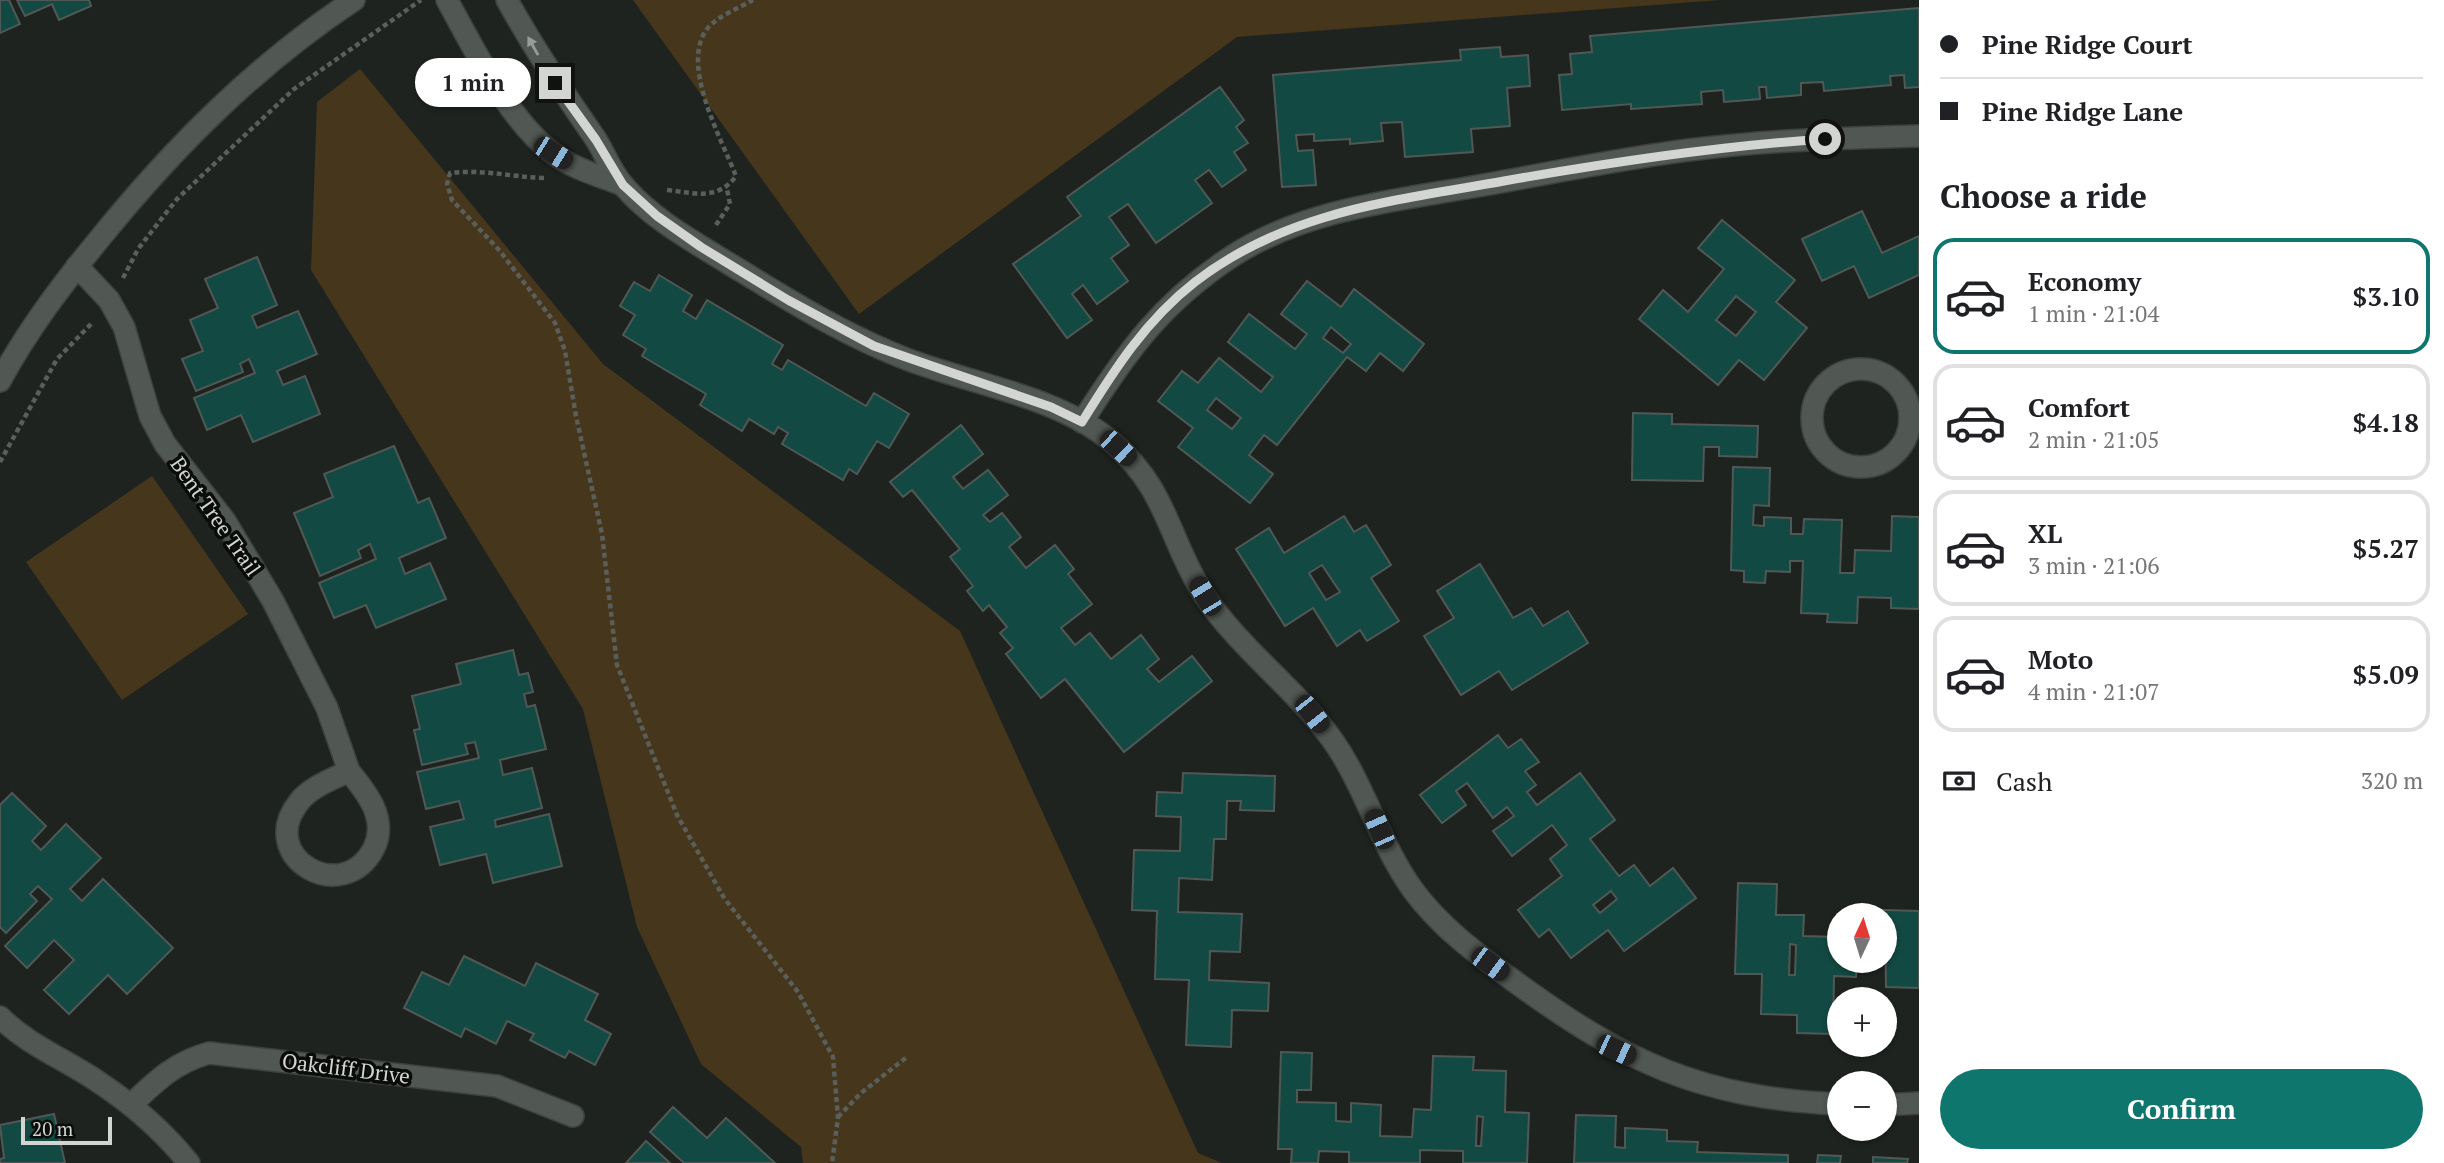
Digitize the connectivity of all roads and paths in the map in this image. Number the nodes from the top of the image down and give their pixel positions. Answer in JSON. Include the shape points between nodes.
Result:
{"nodes":[{"id":1,"x":354,"y":0,"type":"edge"},
{"id":2,"x":421,"y":0,"type":"edge"},
{"id":3,"x":447,"y":0,"type":"edge"},
{"id":4,"x":507,"y":0,"type":"edge"},
{"id":5,"x":753,"y":0,"type":"edge"},
{"id":6,"x":1919,"y":136,"type":"edge"},
{"id":7,"x":557,"y":178,"type":"dead end"},
{"id":8,"x":623,"y":185,"type":"junction"},
{"id":9,"x":727,"y":189,"type":"junction"},
{"id":10,"x":674,"y":191,"type":"dead end"},
{"id":11,"x":701,"y":247,"type":"junction"},
{"id":12,"x":77,"y":266,"type":"junction"},
{"id":13,"x":108,"y":300,"type":"junction"},
{"id":14,"x":0,"y":381,"type":"edge"},
{"id":15,"x":1082,"y":422,"type":"junction"},
{"id":16,"x":1913,"y":442,"type":"edge"},
{"id":17,"x":0,"y":462,"type":"edge"},
{"id":18,"x":349,"y":771,"type":"junction"},
{"id":19,"x":0,"y":1017,"type":"edge"},
{"id":20,"x":907,"y":1057,"type":"dead end"},
{"id":21,"x":1827,"y":1103,"type":"edge"},
{"id":22,"x":1919,"y":1103,"type":"edge"},
{"id":23,"x":1897,"y":1104,"type":"edge"},
{"id":24,"x":131,"y":1105,"type":"junction"},
{"id":25,"x":573,"y":1116,"type":"dead end"},
{"id":26,"x":838,"y":1118,"type":"junction"},
{"id":27,"x":189,"y":1163,"type":"edge"},
{"id":28,"x":832,"y":1163,"type":"edge"}],
"edges":[{"from":1,"to":12,"type":"street","via":[[221,104],[172,152]]},
{"from":2,"to":13,"type":"path","via":[[294,89],[177,199],[138,249]]},
{"from":3,"to":8,"type":"street","via":[[498,89],[544,144],[573,166]]},
{"from":8,"to":4,"type":"street","one_way":true,"via":[[543,65]]},
{"from":5,"to":9,"type":"path","via":[[708,26],[697,47],[696,68],[736,176]]},
{"from":6,"to":15,"type":"street","via":[[1698,149],[1310,220],[1246,249],[1194,283],[1124,356]]},
{"from":7,"to":26,"type":"path","via":[[508,177],[480,170],[450,173],[447,184],[452,200],[499,250],[555,323],[565,351],[603,534],[617,665],[677,815],[724,898],[798,992],[834,1057]]},
{"from":8,"to":11,"type":"street"},
{"from":9,"to":10,"type":"path","via":[[703,195]]},
{"from":9,"to":11,"type":"path","via":[[730,204]]},
{"from":11,"to":15,"type":"street","via":[[874,346]]},
{"from":12,"to":13,"type":"street","name":"Bent Tree Trail"},
{"from":12,"to":14,"type":"street"},
{"from":13,"to":17,"type":"path","via":[[57,359]]},
{"from":13,"to":18,"type":"street","name":"Bent Tree Trail","via":[[127,336],[150,416],[165,444],[248,557],[327,708]]},
{"from":15,"to":21,"type":"street","via":[[1122,451],[1148,482],[1205,596],[1331,738],[1412,888],[1450,931],[1559,1014],[1650,1066],[1755,1098]]},
{"from":16,"to":16,"type":"street","via":[[1909,404],[1896,383],[1873,369],[1839,373],[1825,383],[1816,398],[1813,432],[1833,459],[1866,467],[1883,463]]},
{"from":18,"to":18,"type":"street","name":"Bent Tree Trail","via":[[318,786],[299,802],[289,823],[287,839],[292,854],[315,873],[352,871],[366,861],[375,845],[379,825],[374,808]]},
{"from":19,"to":24,"type":"street","via":[[23,1038]]},
{"from":20,"to":26,"type":"path"},
{"from":22,"to":23,"type":"street"},
{"from":24,"to":25,"type":"street","name":"Oakcliff Drive","via":[[165,1073],[188,1058],[209,1053],[497,1086]]},
{"from":24,"to":27,"type":"street"},
{"from":26,"to":28,"type":"path"}]}
